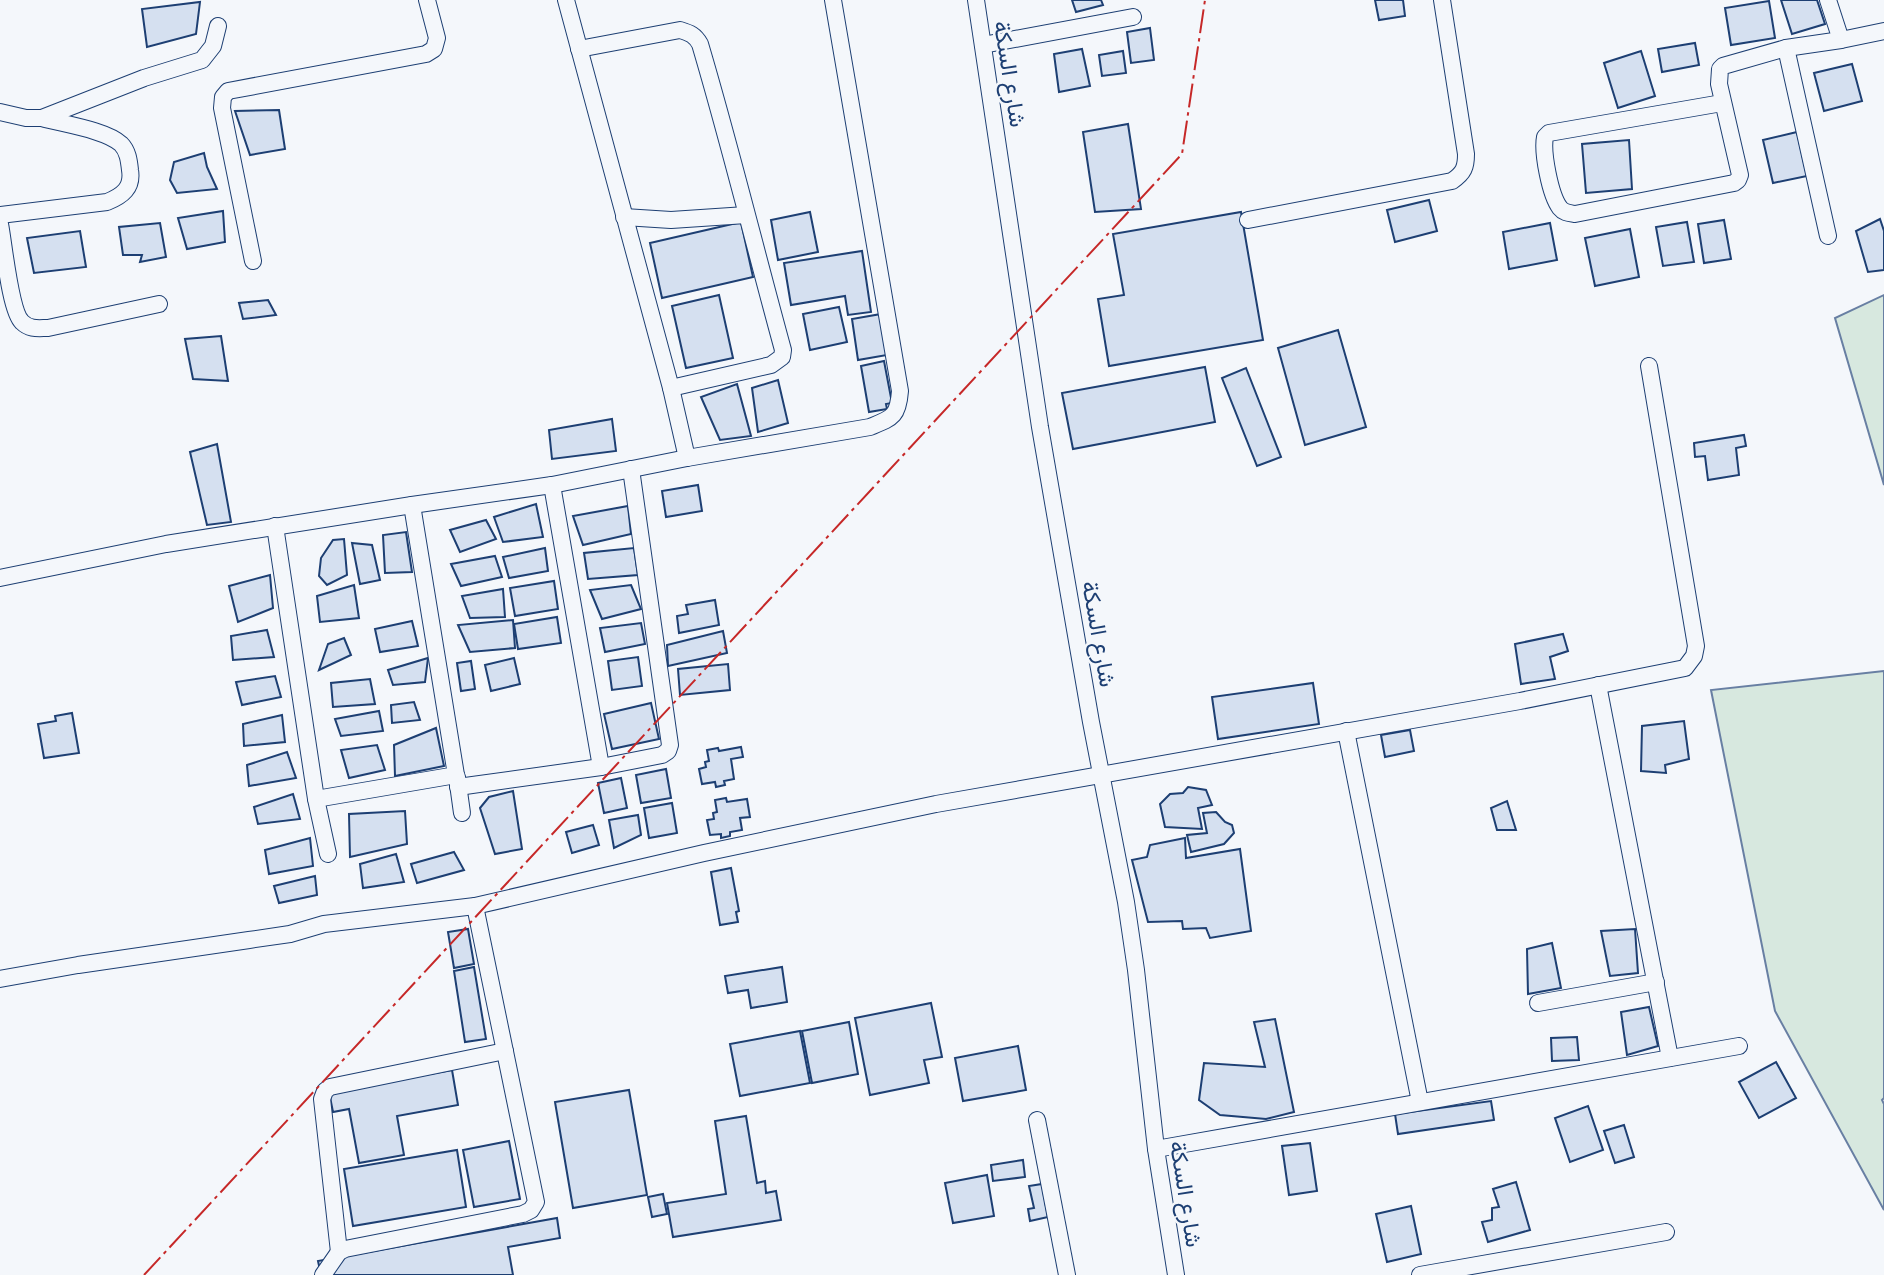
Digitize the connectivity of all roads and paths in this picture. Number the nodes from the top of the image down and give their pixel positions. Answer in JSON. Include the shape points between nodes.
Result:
{"nodes":[{"id":1,"x":427,"y":0,"type":"edge"},
{"id":2,"x":566,"y":0,"type":"edge"},
{"id":3,"x":832,"y":0,"type":"edge"},
{"id":4,"x":976,"y":0,"type":"edge"},
{"id":5,"x":1442,"y":0,"type":"edge"},
{"id":6,"x":1828,"y":0,"type":"edge"},
{"id":7,"x":1133,"y":16,"type":"dead end"},
{"id":8,"x":219,"y":26,"type":"dead end"},
{"id":9,"x":1884,"y":31,"type":"edge"},
{"id":10,"x":1841,"y":40,"type":"junction"},
{"id":11,"x":983,"y":45,"type":"junction"},
{"id":12,"x":1786,"y":48,"type":"junction"},
{"id":13,"x":579,"y":49,"type":"junction"},
{"id":14,"x":1722,"y":103,"type":"junction"},
{"id":15,"x":0,"y":112,"type":"edge"},
{"id":16,"x":42,"y":118,"type":"junction"},
{"id":17,"x":0,"y":215,"type":"edge"},
{"id":18,"x":746,"y":215,"type":"junction"},
{"id":19,"x":624,"y":218,"type":"junction"},
{"id":20,"x":1248,"y":220,"type":"dead end"},
{"id":21,"x":0,"y":224,"type":"edge"},
{"id":22,"x":1828,"y":236,"type":"dead end"},
{"id":23,"x":253,"y":261,"type":"dead end"},
{"id":24,"x":159,"y":304,"type":"dead end"},
{"id":25,"x":1648,"y":366,"type":"dead end"},
{"id":26,"x":671,"y":388,"type":"junction"},
{"id":27,"x":687,"y":458,"type":"junction"},
{"id":28,"x":631,"y":469,"type":"junction"},
{"id":29,"x":552,"y":485,"type":"junction"},
{"id":30,"x":412,"y":505,"type":"junction"},
{"id":31,"x":275,"y":526,"type":"junction"},
{"id":32,"x":0,"y":578,"type":"edge"},
{"id":33,"x":1598,"y":685,"type":"junction"},
{"id":34,"x":1346,"y":731,"type":"junction"},
{"id":35,"x":601,"y":767,"type":"junction"},
{"id":36,"x":1102,"y":774,"type":"junction"},
{"id":37,"x":457,"y":781,"type":"junction"},
{"id":38,"x":316,"y":799,"type":"junction"},
{"id":39,"x":462,"y":813,"type":"dead end"},
{"id":40,"x":328,"y":854,"type":"dead end"},
{"id":41,"x":475,"y":906,"type":"junction"},
{"id":42,"x":0,"y":979,"type":"edge"},
{"id":43,"x":1656,"y":982,"type":"junction"},
{"id":44,"x":1538,"y":1003,"type":"dead end"},
{"id":45,"x":1739,"y":1046,"type":"dead end"},
{"id":46,"x":505,"y":1051,"type":"junction"},
{"id":47,"x":1670,"y":1058,"type":"junction"},
{"id":48,"x":1420,"y":1102,"type":"junction"},
{"id":49,"x":1037,"y":1120,"type":"dead end"},
{"id":50,"x":1156,"y":1149,"type":"junction"},
{"id":51,"x":1666,"y":1232,"type":"dead end"},
{"id":52,"x":340,"y":1252,"type":"junction"},
{"id":53,"x":323,"y":1275,"type":"edge"},
{"id":54,"x":1067,"y":1275,"type":"edge"},
{"id":55,"x":1176,"y":1275,"type":"edge"},
{"id":56,"x":1420,"y":1275,"type":"edge"}],
"edges":[{"from":1,"to":23,"type":"street","via":[[437,38],[434,49],[426,54],[228,91],[223,97]]},
{"from":2,"to":13,"type":"street"},
{"from":3,"to":27,"type":"street","via":[[900,391],[899,407],[890,419],[870,427]]},
{"from":4,"to":11,"type":"street","name":"شارع السكة"},
{"from":5,"to":20,"type":"street","via":[[1466,154],[1466,167],[1460,175],[1452,181]]},
{"from":6,"to":10,"type":"street"},
{"from":7,"to":11,"type":"street"},
{"from":8,"to":16,"type":"street","via":[[213,46],[202,60]]},
{"from":9,"to":10,"type":"street"},
{"from":10,"to":12,"type":"street"},
{"from":11,"to":36,"type":"street","name":"شارع السكة","via":[[1040,426]]},
{"from":12,"to":14,"type":"street","via":[[1723,65],[1719,77]]},
{"from":12,"to":22,"type":"street"},
{"from":13,"to":18,"type":"street","via":[[680,30],[695,36]]},
{"from":13,"to":19,"type":"street"},
{"from":14,"to":14,"type":"street","via":[[1549,133],[1544,158],[1559,207],[1575,214],[1734,183],[1740,168]]},
{"from":15,"to":16,"type":"street"},
{"from":16,"to":17,"type":"street","via":[[103,134],[121,144],[129,157],[128,188],[107,202]]},
{"from":18,"to":19,"type":"street"},
{"from":18,"to":26,"type":"street","via":[[782,357],[771,365]]},
{"from":19,"to":26,"type":"street"},
{"from":21,"to":24,"type":"street","via":[[14,304],[20,320],[30,328]]},
{"from":25,"to":33,"type":"street","via":[[1696,646],[1685,668]]},
{"from":26,"to":27,"type":"street"},
{"from":27,"to":28,"type":"street"},
{"from":28,"to":29,"type":"street"},
{"from":28,"to":35,"type":"street","via":[[670,745],[662,755]]},
{"from":29,"to":30,"type":"street"},
{"from":29,"to":35,"type":"street"},
{"from":30,"to":31,"type":"street"},
{"from":30,"to":37,"type":"street"},
{"from":31,"to":32,"type":"street"},
{"from":31,"to":38,"type":"street"},
{"from":33,"to":34,"type":"street"},
{"from":33,"to":43,"type":"street"},
{"from":34,"to":36,"type":"street"},
{"from":34,"to":48,"type":"street"},
{"from":35,"to":37,"type":"street"},
{"from":36,"to":41,"type":"street","via":[[717,850]]},
{"from":36,"to":50,"type":"street","name":"شارع السكة","via":[[1132,943]]},
{"from":37,"to":38,"type":"street"},
{"from":37,"to":39,"type":"street"},
{"from":38,"to":40,"type":"street"},
{"from":41,"to":42,"type":"street","via":[[324,924],[290,934]]},
{"from":41,"to":46,"type":"street"},
{"from":43,"to":44,"type":"street"},
{"from":43,"to":47,"type":"street"},
{"from":45,"to":47,"type":"street"},
{"from":46,"to":52,"type":"street","via":[[325,1091],[322,1099]]},
{"from":46,"to":52,"type":"street","via":[[536,1202],[531,1210]]},
{"from":47,"to":48,"type":"street"},
{"from":48,"to":50,"type":"street"},
{"from":49,"to":54,"type":"street"},
{"from":50,"to":55,"type":"street","name":"شارع السكة"},
{"from":51,"to":56,"type":"street"},
{"from":52,"to":53,"type":"street"}]}
